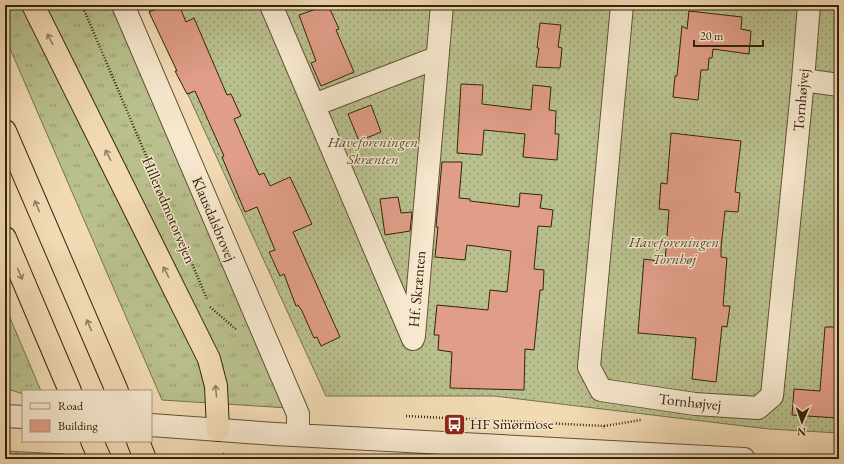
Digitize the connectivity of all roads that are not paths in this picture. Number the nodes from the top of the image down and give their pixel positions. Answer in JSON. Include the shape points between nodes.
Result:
{"nodes":[{"id":1,"x":32,"y":5,"type":"edge"},
{"id":2,"x":123,"y":5,"type":"edge"},
{"id":3,"x":271,"y":5,"type":"edge"},
{"id":4,"x":442,"y":5,"type":"edge"},
{"id":5,"x":622,"y":5,"type":"edge"},
{"id":6,"x":809,"y":5,"type":"edge"},
{"id":7,"x":436,"y":58,"type":"junction"},
{"id":8,"x":803,"y":80,"type":"junction"},
{"id":9,"x":839,"y":85,"type":"edge"},
{"id":10,"x":314,"y":105,"type":"junction"},
{"id":11,"x":5,"y":131,"type":"edge"},
{"id":12,"x":5,"y":238,"type":"edge"},
{"id":13,"x":70,"y":390,"type":"edge"},
{"id":14,"x":117,"y":390,"type":"edge"},
{"id":15,"x":5,"y":416,"type":"edge"},
{"id":16,"x":22,"y":417,"type":"edge"},
{"id":17,"x":152,"y":425,"type":"edge"},
{"id":18,"x":218,"y":430,"type":"junction"},
{"id":19,"x":298,"y":435,"type":"junction"},
{"id":20,"x":92,"y":442,"type":"edge"},
{"id":21,"x":138,"y":442,"type":"edge"},
{"id":22,"x":100,"y":459,"type":"edge"},
{"id":23,"x":145,"y":459,"type":"edge"},
{"id":24,"x":744,"y":459,"type":"edge"}],
"edges":[{"from":18,"to":1,"type":"highway","one_way":true,"via":[[216,386],[209,359]]},
{"from":2,"to":19,"type":"street","name":"Klausdalsbrovej","via":[[298,414]]},
{"from":3,"to":10,"type":"street","name":"Hf. Skrænten"},
{"from":4,"to":7,"type":"street","name":"Hf. Skrænten"},
{"from":5,"to":8,"type":"street","name":"Tornhøjvej","via":[[589,367],[601,390],[695,404],[758,408],[772,396]]},
{"from":6,"to":8,"type":"street","name":"Tornhøjvej"},
{"from":7,"to":10,"type":"street"},
{"from":7,"to":10,"type":"street","name":"Hf. Skrænten","via":[[413,339]]},
{"from":8,"to":9,"type":"street"},
{"from":14,"to":11,"type":"highway","one_way":true},
{"from":12,"to":13,"type":"highway","one_way":true},
{"from":15,"to":16,"type":"street"},
{"from":17,"to":18,"type":"street"},
{"from":18,"to":19,"type":"street"},
{"from":19,"to":24,"type":"street"},
{"from":20,"to":22,"type":"highway"},
{"from":21,"to":23,"type":"highway"}]}
